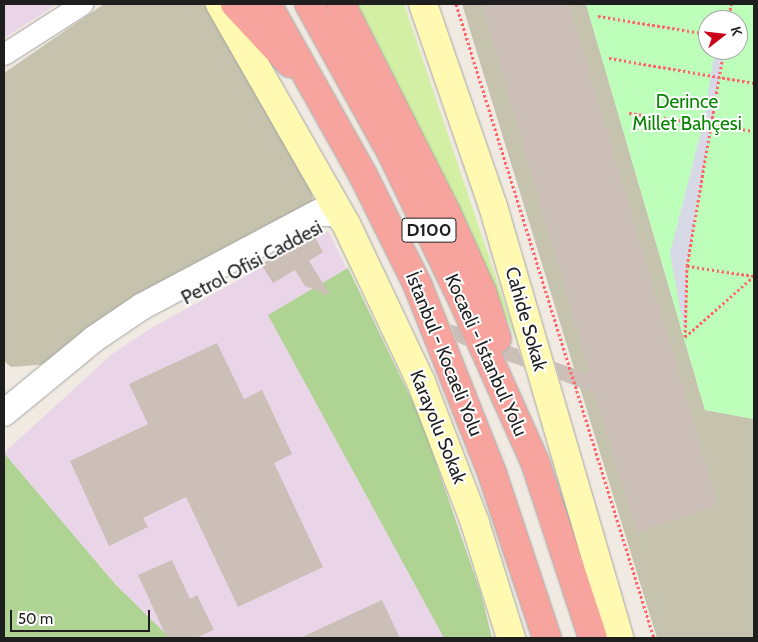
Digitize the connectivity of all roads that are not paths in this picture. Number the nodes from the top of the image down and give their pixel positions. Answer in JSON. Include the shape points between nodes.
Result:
{"nodes":[{"id":1,"x":82,"y":4,"type":"edge"},
{"id":2,"x":220,"y":4,"type":"edge"},
{"id":3,"x":235,"y":4,"type":"edge"},
{"id":4,"x":267,"y":4,"type":"edge"},
{"id":5,"x":309,"y":4,"type":"edge"},
{"id":6,"x":340,"y":4,"type":"edge"},
{"id":7,"x":424,"y":4,"type":"edge"},
{"id":8,"x":443,"y":4,"type":"edge"},
{"id":9,"x":4,"y":54,"type":"edge"},
{"id":10,"x":318,"y":91,"type":"junction"},
{"id":11,"x":316,"y":170,"type":"junction"},
{"id":12,"x":318,"y":213,"type":"junction"},
{"id":13,"x":346,"y":224,"type":"junction"},
{"id":14,"x":50,"y":385,"type":"junction"},
{"id":15,"x":7,"y":402,"type":"edge"},
{"id":16,"x":4,"y":433,"type":"edge"},
{"id":17,"x":535,"y":462,"type":"junction"},
{"id":18,"x":511,"y":638,"type":"edge"},
{"id":19,"x":547,"y":638,"type":"edge"},
{"id":20,"x":593,"y":638,"type":"edge"},
{"id":21,"x":619,"y":638,"type":"edge"},
{"id":22,"x":628,"y":638,"type":"edge"}],
"edges":[{"from":1,"to":9,"type":"street"},
{"from":2,"to":11,"type":"main road","name":"Karayolu Sokak"},
{"from":3,"to":10,"type":"highway"},
{"from":4,"to":10,"type":"highway","name":"İstanbul - Kocaeli Yolu","number":"D100"},
{"from":5,"to":17,"type":"highway","name":"Kocaeli - İstanbul Yolu","number":"D100","via":[[392,154]]},
{"from":6,"to":17,"type":"highway","via":[[482,292]]},
{"from":7,"to":21,"type":"main road","name":"Cahide Sokak","via":[[493,206]]},
{"from":8,"to":22,"type":"main road","name":"Cahide Sokak"},
{"from":10,"to":19,"type":"highway","name":"İstanbul - Kocaeli Yolu","number":"D100","via":[[418,286],[492,474]]},
{"from":11,"to":12,"type":"street","via":[[322,196]]},
{"from":11,"to":13,"type":"main road","name":"Karayolu Sokak"},
{"from":12,"to":13,"type":"street","name":"Petrol Ofisi Caddesi","via":[[336,213]]},
{"from":12,"to":14,"type":"street","name":"Petrol Ofisi Caddesi","via":[[141,307]]},
{"from":13,"to":14,"type":"street","name":"Petrol Ofisi Caddesi","via":[[324,224],[148,319]]},
{"from":13,"to":18,"type":"main road","name":"Karayolu Sokak","via":[[438,423]]},
{"from":14,"to":15,"type":"street"},
{"from":14,"to":16,"type":"street","name":"Petrol Ofisi Caddesi"},
{"from":17,"to":20,"type":"highway","name":"Kocaeli - İstanbul Yolu","number":"D100"}]}
